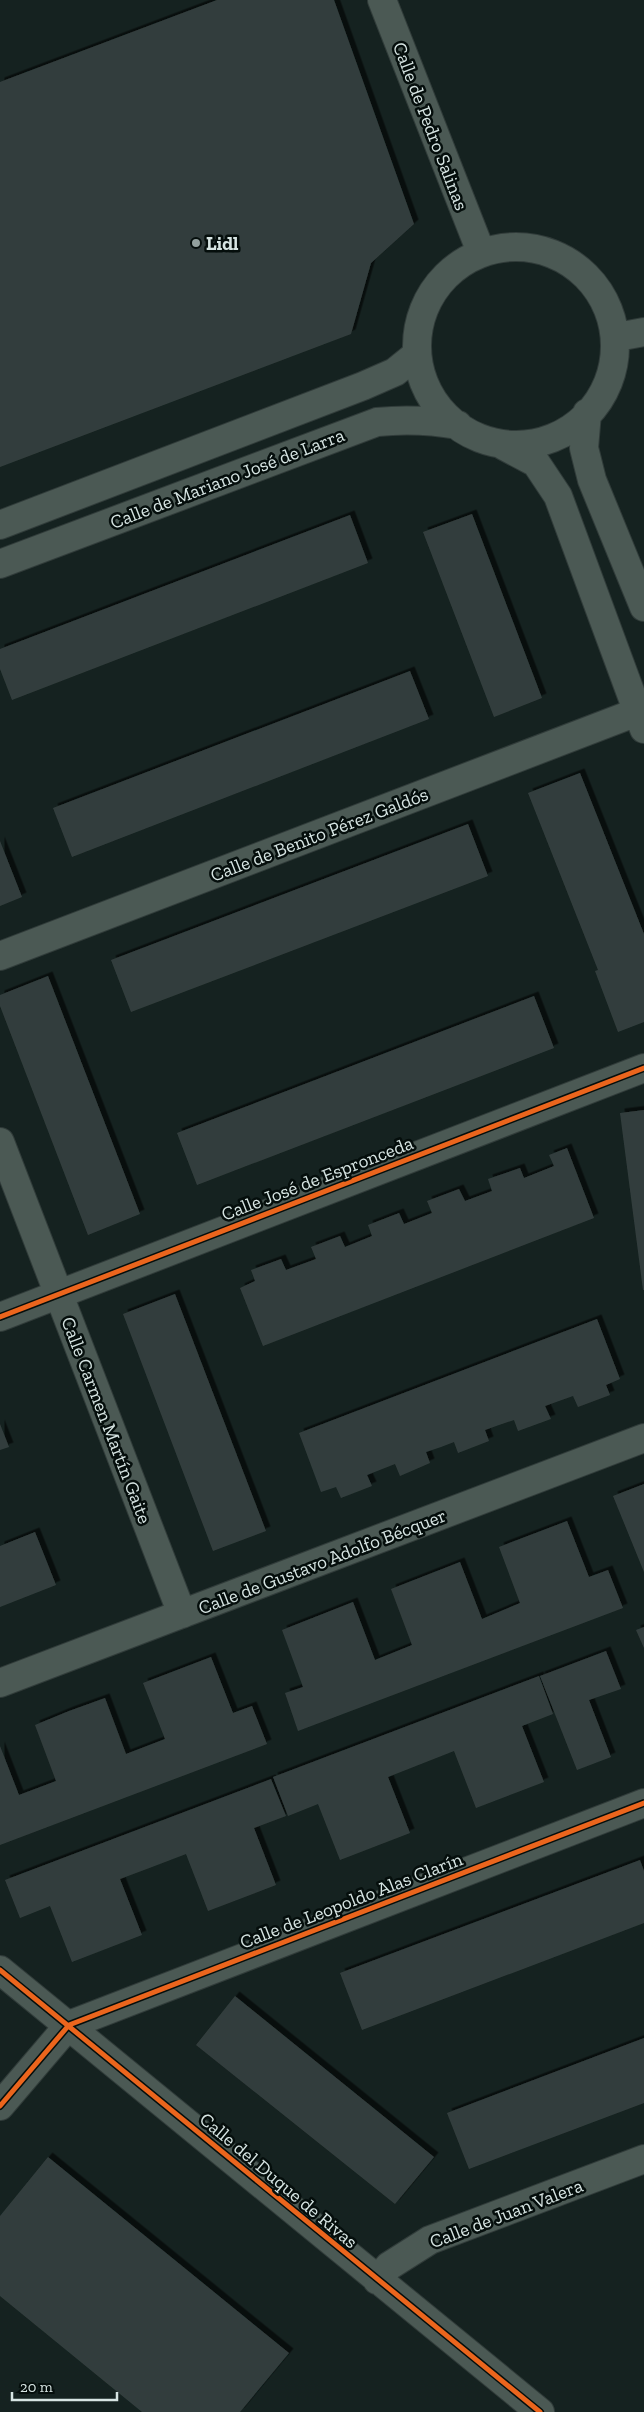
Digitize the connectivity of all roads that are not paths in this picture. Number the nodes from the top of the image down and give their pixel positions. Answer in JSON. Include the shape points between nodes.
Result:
{"nodes":[{"id":1,"x":382,"y":0,"type":"edge"},
{"id":2,"x":481,"y":252,"type":"junction"},
{"id":3,"x":644,"y":332,"type":"edge"},
{"id":4,"x":617,"y":337,"type":"junction"},
{"id":5,"x":416,"y":355,"type":"junction"},
{"id":6,"x":587,"y":413,"type":"junction"},
{"id":7,"x":458,"y":425,"type":"junction"},
{"id":8,"x":502,"y":445,"type":"junction"},
{"id":9,"x":0,"y":525,"type":"edge"},
{"id":10,"x":0,"y":564,"type":"edge"},
{"id":11,"x":644,"y":607,"type":"edge"},
{"id":12,"x":641,"y":720,"type":"edge"},
{"id":13,"x":0,"y":956,"type":"edge"},
{"id":14,"x":644,"y":1068,"type":"edge"},
{"id":15,"x":0,"y":1142,"type":"edge"},
{"id":16,"x":59,"y":1295,"type":"junction"},
{"id":17,"x":0,"y":1317,"type":"edge"},
{"id":18,"x":644,"y":1438,"type":"edge"},
{"id":19,"x":182,"y":1614,"type":"junction"},
{"id":20,"x":0,"y":1683,"type":"edge"},
{"id":21,"x":644,"y":1803,"type":"edge"},
{"id":22,"x":0,"y":1970,"type":"edge"},
{"id":23,"x":69,"y":2025,"type":"junction"},
{"id":24,"x":0,"y":2106,"type":"edge"},
{"id":25,"x":644,"y":2159,"type":"edge"},
{"id":26,"x":376,"y":2280,"type":"junction"},
{"id":27,"x":540,"y":2412,"type":"edge"}],
"edges":[{"from":1,"to":2,"type":"street","name":"Calle de Pedro Salinas"},
{"from":2,"to":4,"type":"street","via":[[530,246],[566,259],[601,292]]},
{"from":2,"to":5,"type":"street","via":[[449,271],[422,310]]},
{"from":3,"to":4,"type":"street"},
{"from":4,"to":6,"type":"street","via":[[609,385]]},
{"from":5,"to":7,"type":"street","via":[[423,384],[438,409]]},
{"from":5,"to":9,"type":"street","name":"Calle de Mariano José de Larra","via":[[395,372],[363,386]]},
{"from":6,"to":8,"type":"street","via":[[576,427],[529,445]]},
{"from":6,"to":11,"type":"street","via":[[584,448],[592,480]]},
{"from":7,"to":8,"type":"street","via":[[468,434]]},
{"from":7,"to":10,"type":"street","name":"Calle de Mariano José de Larra","via":[[404,419],[376,422]]},
{"from":8,"to":12,"type":"street","via":[[536,463],[558,496]]},
{"from":12,"to":13,"type":"street","name":"Calle de Benito Pérez Galdós"},
{"from":14,"to":16,"type":"street","name":"Calle José de Espronceda"},
{"from":15,"to":16,"type":"street","name":"Calle Carmen Martín Gaite"},
{"from":16,"to":17,"type":"street","name":"Calle José de Espronceda"},
{"from":16,"to":19,"type":"street","name":"Calle Carmen Martín Gaite"},
{"from":18,"to":19,"type":"street","name":"Calle de Gustavo Adolfo Bécquer"},
{"from":19,"to":20,"type":"street","name":"Calle de Gustavo Adolfo Bécquer"},
{"from":21,"to":23,"type":"street","name":"Calle de Leopoldo Alas Clarín"},
{"from":22,"to":23,"type":"street","name":"Calle del Duque de Rivas"},
{"from":23,"to":24,"type":"street"},
{"from":23,"to":26,"type":"street","name":"Calle del Duque de Rivas"},
{"from":25,"to":26,"type":"street","name":"Calle de Juan Valera","via":[[430,2240],[389,2266]]},
{"from":26,"to":27,"type":"street","name":"Calle del Duque de Rivas"}]}
